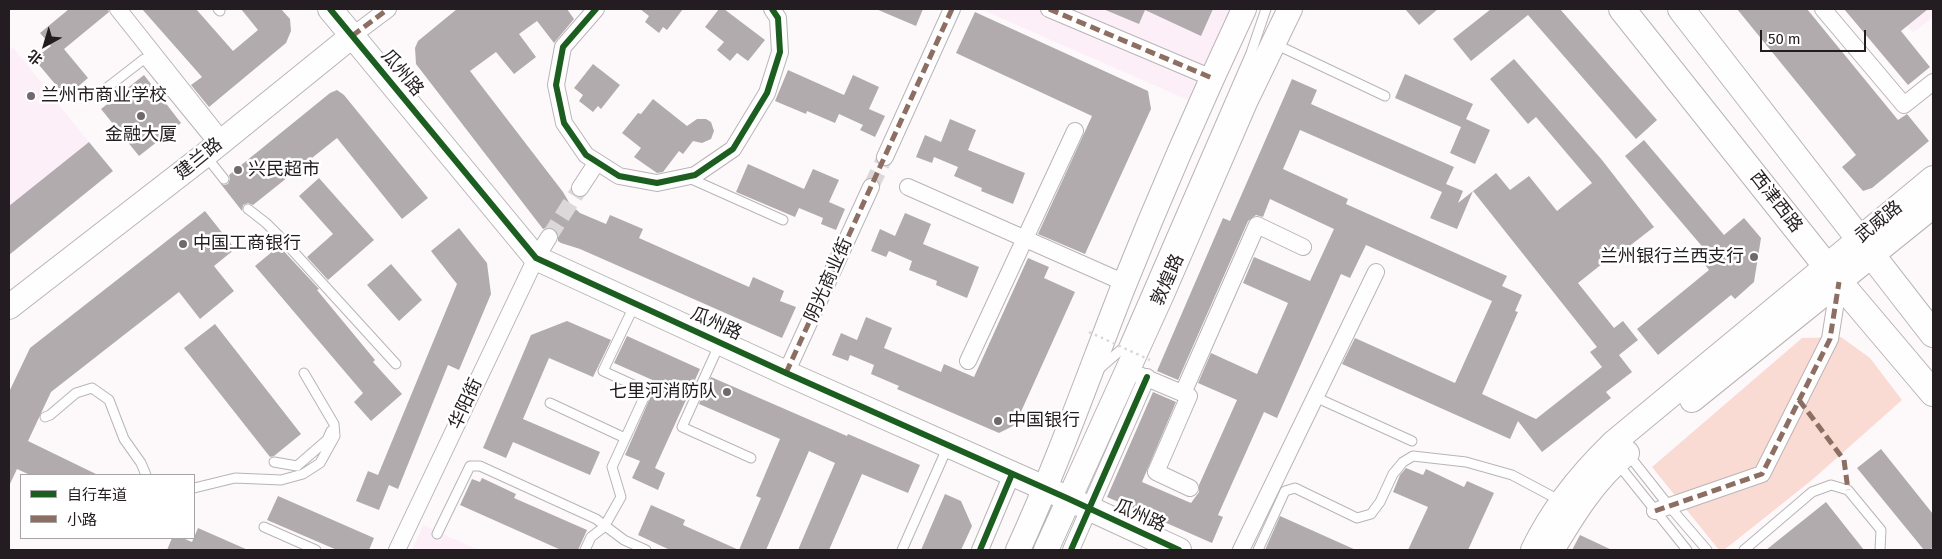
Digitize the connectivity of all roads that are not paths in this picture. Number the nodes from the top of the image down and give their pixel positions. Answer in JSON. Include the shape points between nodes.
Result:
{"nodes":[{"id":1,"x":118,"y":9,"type":"edge"},
{"id":2,"x":330,"y":9,"type":"edge"},
{"id":3,"x":388,"y":9,"type":"edge"},
{"id":4,"x":596,"y":9,"type":"edge"},
{"id":5,"x":772,"y":9,"type":"edge"},
{"id":6,"x":952,"y":9,"type":"edge"},
{"id":7,"x":1049,"y":9,"type":"edge"},
{"id":8,"x":1244,"y":9,"type":"edge"},
{"id":9,"x":1266,"y":9,"type":"edge"},
{"id":10,"x":1622,"y":9,"type":"edge"},
{"id":11,"x":1682,"y":9,"type":"edge"},
{"id":12,"x":1823,"y":9,"type":"edge"},
{"id":13,"x":1279,"y":27,"type":"edge"},
{"id":14,"x":352,"y":36,"type":"junction"},
{"id":15,"x":1212,"y":78,"type":"junction"},
{"id":16,"x":1933,"y":82,"type":"edge"},
{"id":17,"x":104,"y":90,"type":"dead end"},
{"id":18,"x":1385,"y":96,"type":"dead end"},
{"id":19,"x":1074,"y":131,"type":"dead end"},
{"id":20,"x":214,"y":147,"type":"junction"},
{"id":21,"x":885,"y":157,"type":"tunnel mouth"},
{"id":22,"x":597,"y":162,"type":"junction"},
{"id":23,"x":686,"y":177,"type":"junction"},
{"id":24,"x":1933,"y":178,"type":"edge"},
{"id":25,"x":224,"y":179,"type":"dead end"},
{"id":26,"x":871,"y":187,"type":"tunnel mouth"},
{"id":27,"x":908,"y":187,"type":"dead end"},
{"id":28,"x":580,"y":188,"type":"tunnel mouth"},
{"id":29,"x":1933,"y":206,"type":"edge"},
{"id":30,"x":248,"y":209,"type":"dead end"},
{"id":31,"x":783,"y":220,"type":"dead end"},
{"id":32,"x":549,"y":237,"type":"tunnel mouth"},
{"id":33,"x":1025,"y":238,"type":"junction"},
{"id":34,"x":1865,"y":246,"type":"junction"},
{"id":35,"x":1303,"y":247,"type":"dead end"},
{"id":36,"x":536,"y":258,"type":"junction"},
{"id":37,"x":1376,"y":272,"type":"dead end"},
{"id":38,"x":1832,"y":274,"type":"junction"},
{"id":39,"x":1125,"y":283,"type":"junction"},
{"id":40,"x":635,"y":304,"type":"junction"},
{"id":41,"x":9,"y":307,"type":"edge"},
{"id":42,"x":1933,"y":334,"type":"edge"},
{"id":43,"x":720,"y":343,"type":"junction"},
{"id":44,"x":968,"y":361,"type":"dead end"},
{"id":45,"x":396,"y":364,"type":"dead end"},
{"id":46,"x":304,"y":373,"type":"dead end"},
{"id":47,"x":786,"y":373,"type":"junction"},
{"id":48,"x":1138,"y":374,"type":"junction"},
{"id":49,"x":1088,"y":379,"type":"junction"},
{"id":50,"x":1183,"y":393,"type":"junction"},
{"id":51,"x":1933,"y":393,"type":"edge"},
{"id":52,"x":1315,"y":397,"type":"junction"},
{"id":53,"x":550,"y":403,"type":"dead end"},
{"id":54,"x":44,"y":417,"type":"dead end"},
{"id":55,"x":334,"y":424,"type":"junction"},
{"id":56,"x":626,"y":438,"type":"junction"},
{"id":57,"x":1412,"y":441,"type":"dead end"},
{"id":58,"x":948,"y":446,"type":"junction"},
{"id":59,"x":1621,"y":457,"type":"junction"},
{"id":60,"x":751,"y":458,"type":"dead end"},
{"id":61,"x":274,"y":462,"type":"dead end"},
{"id":62,"x":146,"y":474,"type":"edge"},
{"id":63,"x":1012,"y":474,"type":"junction"},
{"id":64,"x":195,"y":488,"type":"edge"},
{"id":65,"x":1190,"y":488,"type":"dead end"},
{"id":66,"x":1046,"y":490,"type":"junction"},
{"id":67,"x":1561,"y":502,"type":"junction"},
{"id":68,"x":1079,"y":504,"type":"junction"},
{"id":69,"x":1662,"y":509,"type":"junction"},
{"id":70,"x":264,"y":527,"type":"dead end"},
{"id":71,"x":604,"y":527,"type":"junction"},
{"id":72,"x":437,"y":534,"type":"dead end"},
{"id":73,"x":316,"y":550,"type":"edge"},
{"id":74,"x":397,"y":550,"type":"edge"},
{"id":75,"x":585,"y":550,"type":"edge"},
{"id":76,"x":646,"y":550,"type":"edge"},
{"id":77,"x":902,"y":550,"type":"edge"},
{"id":78,"x":980,"y":550,"type":"edge"},
{"id":79,"x":1018,"y":550,"type":"edge"},
{"id":80,"x":1046,"y":550,"type":"edge"},
{"id":81,"x":1071,"y":550,"type":"edge"},
{"id":82,"x":1179,"y":550,"type":"edge"},
{"id":83,"x":1241,"y":550,"type":"edge"},
{"id":84,"x":1258,"y":550,"type":"edge"},
{"id":85,"x":1533,"y":550,"type":"edge"},
{"id":86,"x":1552,"y":550,"type":"edge"},
{"id":87,"x":1687,"y":550,"type":"edge"},
{"id":88,"x":1707,"y":550,"type":"edge"},
{"id":89,"x":1744,"y":550,"type":"edge"},
{"id":90,"x":1880,"y":550,"type":"edge"}],
"edges":[{"from":1,"to":20,"type":"street"},
{"from":2,"to":14,"type":"street","name":"瓜州路"},
{"from":3,"to":14,"type":"street","name":"建兰路"},
{"from":4,"to":22,"type":"street","via":[[563,47],[556,85],[564,123],[586,155]]},
{"from":5,"to":23,"type":"street","via":[[778,18],[780,52],[768,93],[733,149],[695,175]]},
{"from":6,"to":21,"type":"street"},
{"from":7,"to":15,"type":"street"},
{"from":8,"to":15,"type":"street"},
{"from":9,"to":49,"type":"lane","via":[[1252,53],[1123,348]]},
{"from":10,"to":38,"type":"main road","name":"西津西路"},
{"from":11,"to":34,"type":"main road"},
{"from":12,"to":16,"type":"street","via":[[1904,105]]},
{"from":13,"to":18,"type":"lane"},
{"from":13,"to":48,"type":"street","name":"敦煌路","via":[[1246,100]]},
{"from":14,"to":20,"type":"street","name":"建兰路"},
{"from":14,"to":36,"type":"street","name":"瓜州路"},
{"from":15,"to":39,"type":"street"},
{"from":17,"to":20,"type":"lane","via":[[144,59]]},
{"from":19,"to":33,"type":"street"},
{"from":20,"to":25,"type":"lane"},
{"from":20,"to":41,"type":"street","name":"建兰路"},
{"from":22,"to":23,"type":"street","via":[[619,176],[657,183]]},
{"from":22,"to":28,"type":"street"},
{"from":23,"to":31,"type":"lane"},
{"from":24,"to":34,"type":"street","name":"武威路"},
{"from":26,"to":47,"type":"street","name":"阴光商业街"},
{"from":27,"to":33,"type":"street"},
{"from":29,"to":34,"type":"street","name":"武威路"},
{"from":30,"to":45,"type":"lane","via":[[276,233],[344,304]]},
{"from":32,"to":36,"type":"street","name":"华阳街"},
{"from":33,"to":39,"type":"street"},
{"from":33,"to":44,"type":"street"},
{"from":34,"to":38,"type":"street","name":"武威路"},
{"from":34,"to":42,"type":"main road"},
{"from":35,"to":50,"type":"street","via":[[1258,225]]},
{"from":36,"to":40,"type":"street","name":"瓜州路"},
{"from":36,"to":74,"type":"street","name":"华阳街"},
{"from":37,"to":52,"type":"street"},
{"from":38,"to":51,"type":"main road","name":"西津西路"},
{"from":38,"to":59,"type":"street"},
{"from":38,"to":67,"type":"street","via":[[1764,320],[1613,443],[1586,469]]},
{"from":38,"to":69,"type":"street","via":[[1830,339],[1762,474]]},
{"from":39,"to":49,"type":"street"},
{"from":40,"to":43,"type":"street","name":"瓜州路"},
{"from":40,"to":56,"type":"lane","via":[[603,371],[647,391]]},
{"from":43,"to":47,"type":"street","name":"瓜州路"},
{"from":43,"to":60,"type":"lane","via":[[682,427]]},
{"from":46,"to":55,"type":"lane"},
{"from":47,"to":58,"type":"street","name":"瓜州路"},
{"from":48,"to":50,"type":"street"},
{"from":48,"to":68,"type":"street","name":"敦煌路"},
{"from":49,"to":66,"type":"street"},
{"from":50,"to":65,"type":"street","via":[[1189,396],[1156,472]]},
{"from":52,"to":57,"type":"lane"},
{"from":52,"to":83,"type":"street"},
{"from":53,"to":56,"type":"lane"},
{"from":54,"to":62,"type":"lane","via":[[76,392],[92,388],[109,400],[124,439]]},
{"from":55,"to":61,"type":"lane","via":[[328,440],[297,466]]},
{"from":55,"to":64,"type":"lane","via":[[335,436],[329,450],[320,463],[303,474],[281,480],[235,478]]},
{"from":56,"to":71,"type":"lane","via":[[612,467],[620,497]]},
{"from":58,"to":63,"type":"street","name":"瓜州路"},
{"from":58,"to":77,"type":"lane"},
{"from":59,"to":69,"type":"lane"},
{"from":59,"to":69,"type":"lane"},
{"from":59,"to":86,"type":"street","via":[[1575,511]]},
{"from":63,"to":66,"type":"street","name":"瓜州路"},
{"from":63,"to":78,"type":"street"},
{"from":66,"to":68,"type":"street","name":"瓜州路"},
{"from":66,"to":79,"type":"street"},
{"from":67,"to":84,"type":"lane","via":[[1512,475],[1466,462],[1413,456],[1393,474],[1371,514],[1357,518],[1295,488],[1285,491]]},
{"from":67,"to":85,"type":"street"},
{"from":68,"to":80,"type":"street","name":"敦煌路"},
{"from":68,"to":81,"type":"street"},
{"from":68,"to":82,"type":"street","name":"瓜州路"},
{"from":69,"to":87,"type":"lane"},
{"from":69,"to":88,"type":"lane"},
{"from":70,"to":73,"type":"lane"},
{"from":71,"to":72,"type":"lane","via":[[596,519],[498,474],[480,466],[470,466]]},
{"from":71,"to":75,"type":"lane","via":[[591,537]]},
{"from":71,"to":76,"type":"lane"},
{"from":89,"to":90,"type":"lane","via":[[1812,492],[1831,485],[1848,490],[1881,530]]}]}
